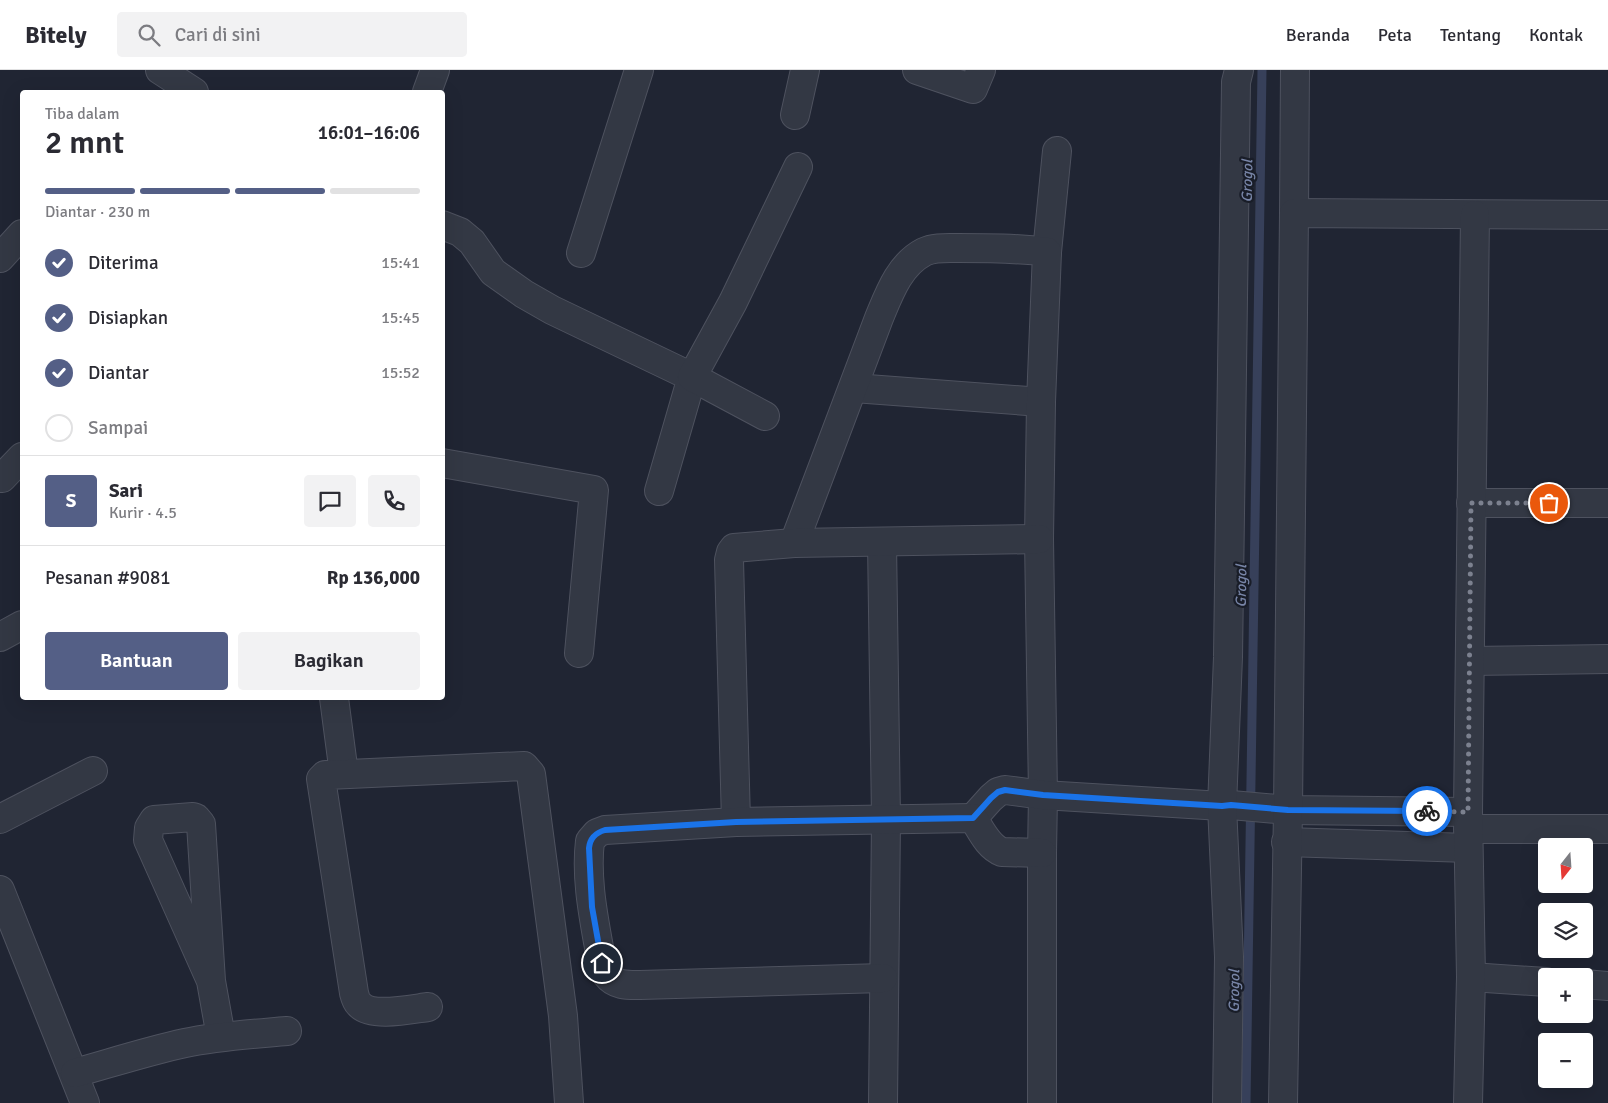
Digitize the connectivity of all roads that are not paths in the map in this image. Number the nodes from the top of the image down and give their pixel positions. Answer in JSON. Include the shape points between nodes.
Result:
{"nodes":[{"id":1,"x":435,"y":70,"type":"edge"},
{"id":2,"x":639,"y":70,"type":"edge"},
{"id":3,"x":805,"y":70,"type":"edge"},
{"id":4,"x":917,"y":70,"type":"edge"},
{"id":5,"x":981,"y":70,"type":"edge"},
{"id":6,"x":1239,"y":70,"type":"edge"},
{"id":7,"x":1295,"y":70,"type":"edge"},
{"id":8,"x":428,"y":90,"type":"edge"},
{"id":9,"x":795,"y":114,"type":"dead end"},
{"id":10,"x":1057,"y":151,"type":"dead end"},
{"id":11,"x":798,"y":168,"type":"dead end"},
{"id":12,"x":1294,"y":213,"type":"junction"},
{"id":13,"x":1475,"y":215,"type":"junction"},
{"id":14,"x":1608,"y":215,"type":"edge"},
{"id":15,"x":445,"y":225,"type":"edge"},
{"id":16,"x":20,"y":236,"type":"edge"},
{"id":17,"x":1047,"y":252,"type":"junction"},
{"id":18,"x":581,"y":254,"type":"dead end"},
{"id":19,"x":0,"y":258,"type":"edge"},
{"id":20,"x":692,"y":377,"type":"junction"},
{"id":21,"x":854,"y":388,"type":"junction"},
{"id":22,"x":1041,"y":402,"type":"junction"},
{"id":23,"x":765,"y":416,"type":"dead end"},
{"id":24,"x":20,"y":458,"type":"edge"},
{"id":25,"x":445,"y":463,"type":"edge"},
{"id":26,"x":2,"y":478,"type":"dead end"},
{"id":27,"x":659,"y":491,"type":"dead end"},
{"id":28,"x":1471,"y":503,"type":"junction"},
{"id":29,"x":1608,"y":504,"type":"edge"},
{"id":30,"x":1039,"y":539,"type":"junction"},
{"id":31,"x":882,"y":542,"type":"junction"},
{"id":32,"x":794,"y":543,"type":"junction"},
{"id":33,"x":20,"y":626,"type":"edge"},
{"id":34,"x":0,"y":637,"type":"edge"},
{"id":35,"x":579,"y":653,"type":"dead end"},
{"id":36,"x":1608,"y":659,"type":"edge"},
{"id":37,"x":1470,"y":661,"type":"junction"},
{"id":38,"x":334,"y":700,"type":"edge"},
{"id":39,"x":93,"y":771,"type":"dead end"},
{"id":40,"x":344,"y":774,"type":"junction"},
{"id":41,"x":1043,"y":795,"type":"junction"},
{"id":42,"x":1226,"y":806,"type":"junction"},
{"id":43,"x":1281,"y":810,"type":"junction"},
{"id":44,"x":973,"y":818,"type":"junction"},
{"id":45,"x":0,"y":819,"type":"edge"},
{"id":46,"x":886,"y":819,"type":"junction"},
{"id":47,"x":736,"y":822,"type":"junction"},
{"id":48,"x":1608,"y":829,"type":"edge"},
{"id":49,"x":1468,"y":830,"type":"junction"},
{"id":50,"x":1286,"y":842,"type":"junction"},
{"id":51,"x":1042,"y":854,"type":"junction"},
{"id":52,"x":0,"y":890,"type":"edge"},
{"id":53,"x":1471,"y":977,"type":"junction"},
{"id":54,"x":883,"y":978,"type":"junction"},
{"id":55,"x":211,"y":981,"type":"junction"},
{"id":56,"x":1538,"y":981,"type":"edge"},
{"id":57,"x":1593,"y":985,"type":"edge"},
{"id":58,"x":1608,"y":986,"type":"edge"},
{"id":59,"x":428,"y":1007,"type":"dead end"},
{"id":60,"x":287,"y":1031,"type":"dead end"},
{"id":61,"x":221,"y":1037,"type":"junction"},
{"id":62,"x":74,"y":1073,"type":"junction"},
{"id":63,"x":86,"y":1103,"type":"edge"},
{"id":64,"x":569,"y":1103,"type":"edge"},
{"id":65,"x":883,"y":1103,"type":"edge"},
{"id":66,"x":1042,"y":1103,"type":"edge"},
{"id":67,"x":1227,"y":1103,"type":"edge"},
{"id":68,"x":1283,"y":1103,"type":"edge"},
{"id":69,"x":1468,"y":1103,"type":"edge"}],
"edges":[{"from":1,"to":8,"type":"street"},
{"from":2,"to":18,"type":"street"},
{"from":3,"to":9,"type":"street"},
{"from":4,"to":5,"type":"street","via":[[972,89]]},
{"from":6,"to":42,"type":"street","via":[[1236,82]]},
{"from":7,"to":12,"type":"street"},
{"from":10,"to":17,"type":"street"},
{"from":11,"to":20,"type":"street","via":[[733,302]]},
{"from":12,"to":13,"type":"street"},
{"from":12,"to":43,"type":"street"},
{"from":13,"to":14,"type":"street"},
{"from":13,"to":28,"type":"street"},
{"from":15,"to":20,"type":"street","via":[[472,242],[494,272],[524,294]]},
{"from":16,"to":19,"type":"street"},
{"from":17,"to":21,"type":"street","via":[[998,248],[939,249],[925,252],[913,260],[891,290]]},
{"from":17,"to":22,"type":"street"},
{"from":20,"to":23,"type":"street"},
{"from":20,"to":27,"type":"street"},
{"from":21,"to":22,"type":"street"},
{"from":21,"to":32,"type":"street"},
{"from":22,"to":30,"type":"street"},
{"from":24,"to":26,"type":"street"},
{"from":25,"to":35,"type":"street","via":[[594,490]]},
{"from":28,"to":29,"type":"street"},
{"from":28,"to":37,"type":"street"},
{"from":30,"to":31,"type":"street"},
{"from":30,"to":41,"type":"street"},
{"from":31,"to":32,"type":"street"},
{"from":31,"to":46,"type":"street"},
{"from":32,"to":47,"type":"street","via":[[739,546],[731,552],[729,560]]},
{"from":33,"to":34,"type":"street"},
{"from":36,"to":37,"type":"street"},
{"from":37,"to":49,"type":"street"},
{"from":38,"to":40,"type":"street"},
{"from":39,"to":45,"type":"street"},
{"from":40,"to":59,"type":"street","via":[[325,775],[321,781],[357,1003],[374,1011]]},
{"from":40,"to":64,"type":"street","via":[[524,766],[528,769],[563,1016]]},
{"from":41,"to":42,"type":"street"},
{"from":41,"to":44,"type":"street","via":[[998,792]]},
{"from":41,"to":51,"type":"street"},
{"from":42,"to":43,"type":"street"},
{"from":42,"to":67,"type":"street"},
{"from":43,"to":49,"type":"street"},
{"from":43,"to":50,"type":"street"},
{"from":44,"to":46,"type":"street"},
{"from":44,"to":51,"type":"street","via":[[996,850]]},
{"from":46,"to":47,"type":"street"},
{"from":46,"to":54,"type":"street"},
{"from":47,"to":54,"type":"street","via":[[605,830],[590,841],[592,907],[602,963],[608,976],[625,985]]},
{"from":48,"to":49,"type":"street"},
{"from":49,"to":50,"type":"street"},
{"from":49,"to":53,"type":"street"},
{"from":50,"to":68,"type":"street"},
{"from":51,"to":66,"type":"street"},
{"from":52,"to":62,"type":"street"},
{"from":53,"to":56,"type":"street"},
{"from":53,"to":69,"type":"street"},
{"from":54,"to":65,"type":"street"},
{"from":55,"to":55,"type":"street","via":[[201,824],[193,817],[154,820],[148,840]]},
{"from":55,"to":61,"type":"street"},
{"from":57,"to":58,"type":"street"},
{"from":60,"to":61,"type":"street"},
{"from":61,"to":62,"type":"street","via":[[154,1050]]},
{"from":62,"to":63,"type":"street"}]}
